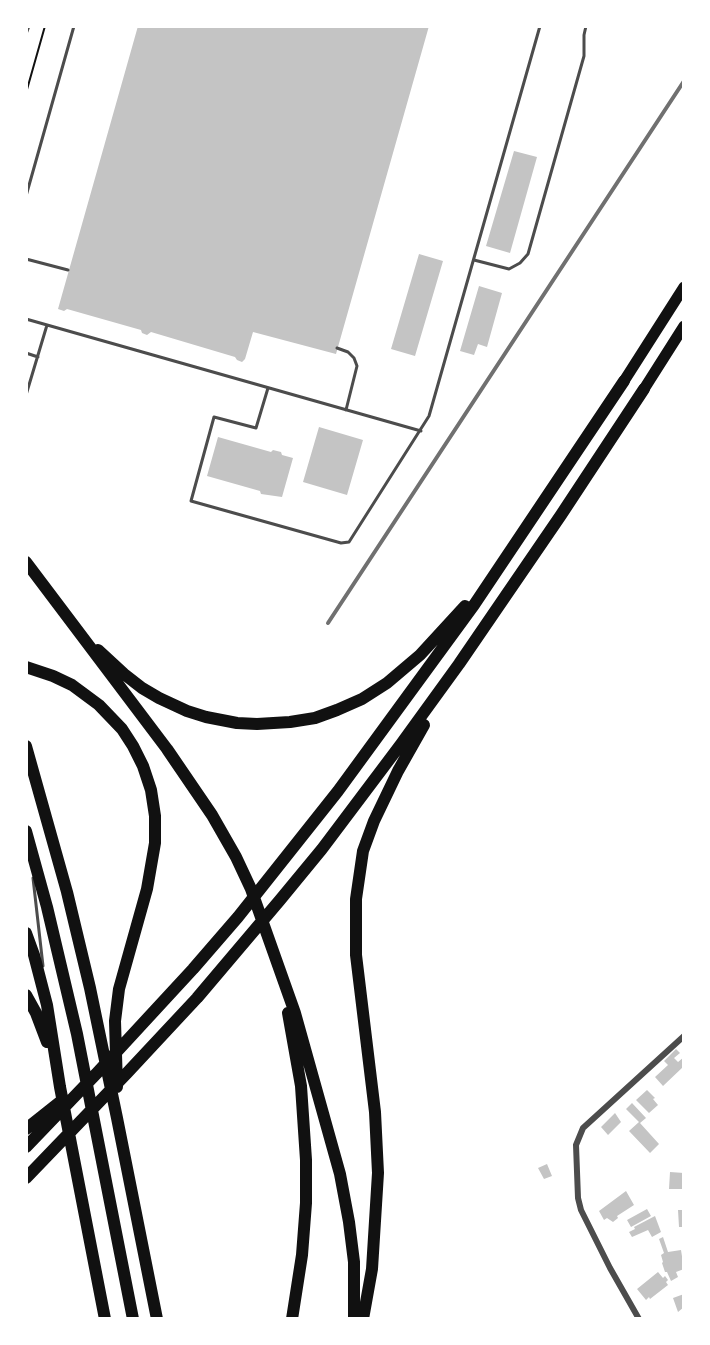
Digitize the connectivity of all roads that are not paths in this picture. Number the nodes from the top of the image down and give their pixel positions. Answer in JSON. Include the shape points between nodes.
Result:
{"nodes":[{"id":1,"x":29,"y":26,"type":"edge"},
{"id":2,"x":74,"y":26,"type":"edge"},
{"id":3,"x":540,"y":26,"type":"edge"},
{"id":4,"x":586,"y":26,"type":"edge"},
{"id":5,"x":26,"y":34,"type":"edge"},
{"id":6,"x":26,"y":196,"type":"edge"},
{"id":7,"x":26,"y":259,"type":"edge"},
{"id":8,"x":474,"y":260,"type":"junction"},
{"id":9,"x":68,"y":270,"type":"dead end"},
{"id":10,"x":684,"y":287,"type":"edge"},
{"id":11,"x":26,"y":319,"type":"edge"},
{"id":12,"x":47,"y":325,"type":"junction"},
{"id":13,"x":684,"y":326,"type":"edge"},
{"id":14,"x":337,"y":348,"type":"dead end"},
{"id":15,"x":26,"y":353,"type":"edge"},
{"id":16,"x":38,"y":357,"type":"junction"},
{"id":17,"x":624,"y":381,"type":"joint"},
{"id":18,"x":268,"y":388,"type":"junction"},
{"id":19,"x":644,"y":389,"type":"joint"},
{"id":20,"x":26,"y":395,"type":"edge"},
{"id":21,"x":346,"y":410,"type":"junction"},
{"id":22,"x":421,"y":431,"type":"junction"},
{"id":23,"x":26,"y":562,"type":"edge"},
{"id":24,"x":497,"y":571,"type":"junction"},
{"id":25,"x":54,"y":599,"type":"junction"},
{"id":26,"x":459,"y":664,"type":"junction"},
{"id":27,"x":26,"y":667,"type":"edge"},
{"id":28,"x":26,"y":746,"type":"edge"},
{"id":29,"x":28,"y":837,"type":"edge"},
{"id":30,"x":26,"y":933,"type":"edge"},
{"id":31,"x":270,"y":939,"type":"junction"},
{"id":32,"x":26,"y":995,"type":"edge"},
{"id":33,"x":47,"y":1005,"type":"junction"},
{"id":34,"x":684,"y":1036,"type":"edge"},
{"id":35,"x":97,"y":1073,"type":"junction"},
{"id":36,"x":60,"y":1087,"type":"junction"},
{"id":37,"x":117,"y":1118,"type":"junction"},
{"id":38,"x":26,"y":1129,"type":"edge"},
{"id":39,"x":26,"y":1146,"type":"edge"},
{"id":40,"x":28,"y":1177,"type":"edge"},
{"id":41,"x":105,"y":1317,"type":"edge"},
{"id":42,"x":133,"y":1319,"type":"edge"},
{"id":43,"x":157,"y":1319,"type":"edge"},
{"id":44,"x":292,"y":1319,"type":"edge"},
{"id":45,"x":354,"y":1319,"type":"edge"},
{"id":46,"x":363,"y":1319,"type":"edge"},
{"id":47,"x":639,"y":1319,"type":"edge"}],
"edges":[{"from":1,"to":5,"type":"lane"},
{"from":2,"to":6,"type":"lane"},
{"from":3,"to":8,"type":"lane"},
{"from":4,"to":8,"type":"lane","via":[[584,56],[528,254],[509,269]]},
{"from":7,"to":9,"type":"lane"},
{"from":8,"to":22,"type":"lane"},
{"from":10,"to":17,"type":"highway"},
{"from":11,"to":12,"type":"lane"},
{"from":12,"to":16,"type":"lane"},
{"from":12,"to":18,"type":"lane"},
{"from":13,"to":19,"type":"highway"},
{"from":14,"to":21,"type":"lane","via":[[348,352],[357,366]]},
{"from":15,"to":16,"type":"lane"},
{"from":16,"to":20,"type":"lane"},
{"from":17,"to":24,"type":"highway"},
{"from":18,"to":21,"type":"lane"},
{"from":18,"to":22,"type":"lane","via":[[256,428],[214,417],[191,501],[345,543]]},
{"from":19,"to":26,"type":"highway"},
{"from":21,"to":22,"type":"lane"},
{"from":23,"to":25,"type":"highway"},
{"from":24,"to":25,"type":"highway","via":[[429,646],[387,683],[326,715],[278,723],[216,719],[159,698],[101,654]]},
{"from":24,"to":35,"type":"highway","via":[[271,877]]},
{"from":25,"to":31,"type":"highway","via":[[212,815]]},
{"from":26,"to":40,"type":"highway","via":[[362,797],[247,940]]},
{"from":26,"to":46,"type":"highway","via":[[384,798],[359,870],[356,955],[378,1173]]},
{"from":27,"to":37,"type":"highway","via":[[91,698],[122,729],[143,766],[154,803],[150,874],[117,1002]]},
{"from":28,"to":37,"type":"highway","via":[[67,892]]},
{"from":29,"to":33,"type":"lane"},
{"from":29,"to":42,"type":"highway","via":[[77,1034]]},
{"from":30,"to":33,"type":"highway"},
{"from":31,"to":44,"type":"highway","via":[[301,1086],[305,1138],[305,1226]]},
{"from":31,"to":45,"type":"highway","via":[[343,1189],[354,1262]]},
{"from":32,"to":36,"type":"highway"},
{"from":33,"to":36,"type":"highway"},
{"from":34,"to":47,"type":"street","via":[[583,1128],[576,1145],[581,1210]]},
{"from":35,"to":38,"type":"highway"},
{"from":35,"to":39,"type":"highway"},
{"from":36,"to":41,"type":"highway"},
{"from":37,"to":43,"type":"highway"}]}
